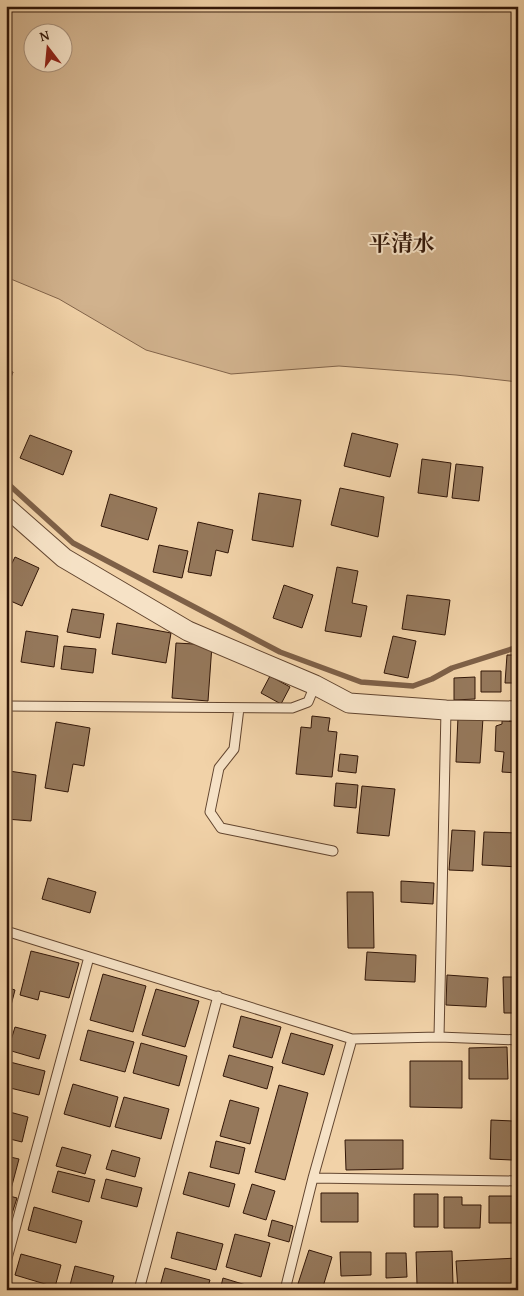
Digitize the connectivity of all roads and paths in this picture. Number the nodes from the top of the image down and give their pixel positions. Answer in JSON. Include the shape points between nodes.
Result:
{"nodes":[{"id":1,"x":6,"y":507,"type":"edge"},
{"id":2,"x":315,"y":685,"type":"junction"},
{"id":3,"x":6,"y":706,"type":"edge"},
{"id":4,"x":238,"y":708,"type":"junction"},
{"id":5,"x":446,"y":710,"type":"junction"},
{"id":6,"x":518,"y":711,"type":"edge"},
{"id":7,"x":333,"y":851,"type":"dead end"},
{"id":8,"x":6,"y":931,"type":"edge"},
{"id":9,"x":89,"y":957,"type":"junction"},
{"id":10,"x":218,"y":996,"type":"junction"},
{"id":11,"x":439,"y":1037,"type":"junction"},
{"id":12,"x":352,"y":1039,"type":"junction"},
{"id":13,"x":518,"y":1040,"type":"edge"},
{"id":14,"x":313,"y":1178,"type":"junction"},
{"id":15,"x":518,"y":1182,"type":"edge"},
{"id":16,"x":8,"y":1251,"type":"edge"},
{"id":17,"x":6,"y":1262,"type":"edge"},
{"id":18,"x":139,"y":1290,"type":"edge"},
{"id":19,"x":285,"y":1290,"type":"edge"}],
"edges":[{"from":1,"to":2,"type":"street","via":[[64,558],[188,631]]},
{"from":2,"to":4,"type":"lane","via":[[308,702],[292,708]]},
{"from":2,"to":5,"type":"street","via":[[349,703]]},
{"from":3,"to":4,"type":"lane"},
{"from":4,"to":7,"type":"lane","via":[[234,749],[219,768],[210,812],[220,828]]},
{"from":5,"to":6,"type":"street"},
{"from":5,"to":11,"type":"lane"},
{"from":8,"to":9,"type":"lane"},
{"from":9,"to":10,"type":"lane"},
{"from":9,"to":16,"type":"lane"},
{"from":10,"to":12,"type":"lane"},
{"from":10,"to":18,"type":"lane"},
{"from":11,"to":12,"type":"lane"},
{"from":11,"to":13,"type":"lane"},
{"from":12,"to":14,"type":"lane"},
{"from":14,"to":15,"type":"lane"},
{"from":14,"to":19,"type":"lane"},
{"from":16,"to":17,"type":"lane"}]}
